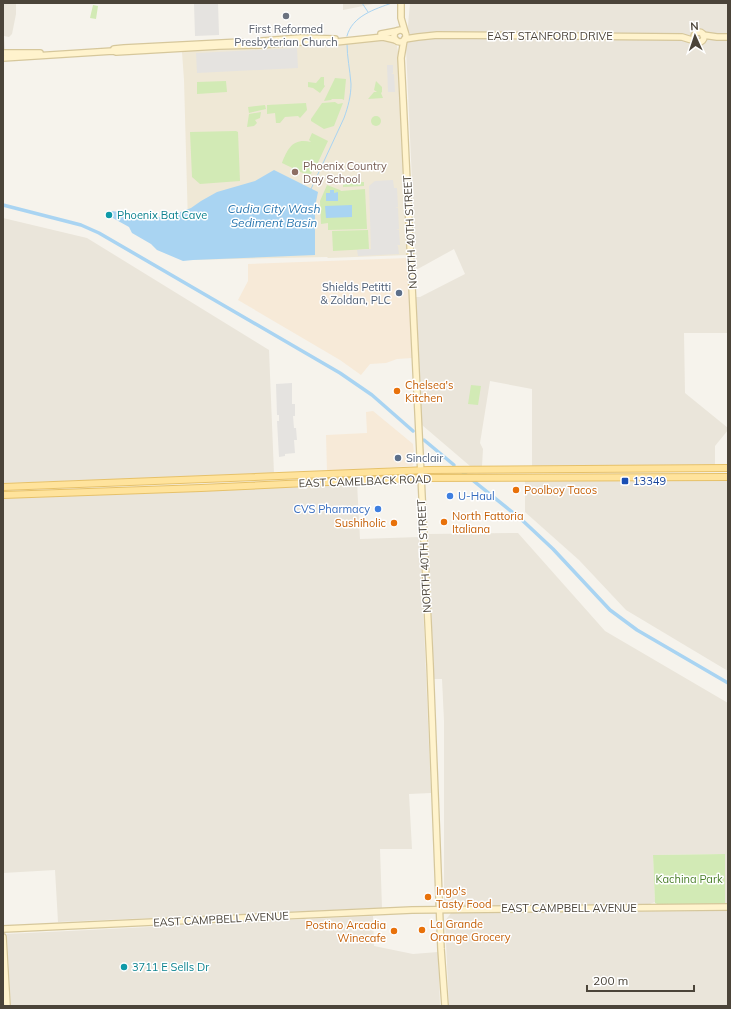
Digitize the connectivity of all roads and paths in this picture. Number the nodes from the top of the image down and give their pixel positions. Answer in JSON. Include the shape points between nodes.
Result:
{"nodes":[{"id":1,"x":401,"y":3,"type":"edge"},
{"id":2,"x":401,"y":18,"type":"junction"},
{"id":3,"x":397,"y":31,"type":"junction"},
{"id":4,"x":405,"y":32,"type":"junction"},
{"id":5,"x":418,"y":37,"type":"junction"},
{"id":6,"x":695,"y":37,"type":"junction"},
{"id":7,"x":728,"y":37,"type":"edge"},
{"id":8,"x":703,"y":38,"type":"junction"},
{"id":9,"x":397,"y":40,"type":"junction"},
{"id":10,"x":405,"y":40,"type":"junction"},
{"id":11,"x":113,"y":51,"type":"junction"},
{"id":12,"x":3,"y":54,"type":"edge"},
{"id":13,"x":60,"y":54,"type":"junction"},
{"id":14,"x":3,"y":58,"type":"edge"},
{"id":15,"x":401,"y":58,"type":"junction"},
{"id":16,"x":728,"y":468,"type":"edge"},
{"id":17,"x":420,"y":470,"type":"junction"},
{"id":18,"x":320,"y":474,"type":"junction"},
{"id":19,"x":728,"y":477,"type":"edge"},
{"id":20,"x":421,"y":478,"type":"junction"},
{"id":21,"x":320,"y":482,"type":"junction"},
{"id":22,"x":3,"y":487,"type":"edge"},
{"id":23,"x":3,"y":495,"type":"edge"},
{"id":24,"x":728,"y":907,"type":"edge"},
{"id":25,"x":440,"y":910,"type":"junction"},
{"id":26,"x":3,"y":929,"type":"edge"},
{"id":27,"x":3,"y":937,"type":"edge"},
{"id":28,"x":7,"y":1006,"type":"edge"},
{"id":29,"x":445,"y":1006,"type":"edge"}],
"edges":[{"from":1,"to":2,"type":"street"},
{"from":2,"to":3,"type":"street"},
{"from":2,"to":4,"type":"street"},
{"from":3,"to":4,"type":"street"},
{"from":3,"to":9,"type":"street"},
{"from":3,"to":11,"type":"street","via":[[351,39],[301,38],[218,42],[124,48]]},
{"from":4,"to":5,"type":"street","name":"EAST STANFORD DRIVE"},
{"from":4,"to":10,"type":"street"},
{"from":5,"to":6,"type":"street","name":"EAST STANFORD DRIVE"},
{"from":5,"to":10,"type":"street","name":"EAST STANFORD DRIVE"},
{"from":6,"to":8,"type":"street","name":"EAST STANFORD DRIVE","via":[[699,42]]},
{"from":6,"to":8,"type":"street","name":"EAST STANFORD DRIVE","via":[[699,32]]},
{"from":7,"to":8,"type":"street","name":"EAST STANFORD DRIVE"},
{"from":9,"to":10,"type":"street"},
{"from":9,"to":11,"type":"street","via":[[383,37],[336,42]]},
{"from":9,"to":15,"type":"street","name":"NORTH 40TH STREET"},
{"from":10,"to":15,"type":"street","name":"NORTH 40TH STREET"},
{"from":11,"to":13,"type":"street"},
{"from":12,"to":13,"type":"street"},
{"from":13,"to":14,"type":"street"},
{"from":15,"to":17,"type":"street","name":"NORTH 40TH STREET"},
{"from":16,"to":17,"type":"main road","name":"EAST CAMELBACK ROAD"},
{"from":17,"to":18,"type":"main road","name":"EAST CAMELBACK ROAD"},
{"from":17,"to":20,"type":"street","name":"NORTH 40TH STREET"},
{"from":18,"to":21,"type":"main road"},
{"from":18,"to":22,"type":"main road","name":"EAST CAMELBACK ROAD"},
{"from":19,"to":20,"type":"main road","name":"EAST CAMELBACK ROAD"},
{"from":20,"to":21,"type":"main road","name":"EAST CAMELBACK ROAD"},
{"from":20,"to":25,"type":"street","name":"NORTH 40TH STREET"},
{"from":21,"to":23,"type":"main road","name":"EAST CAMELBACK ROAD"},
{"from":24,"to":25,"type":"street","name":"EAST CAMPBELL AVENUE"},
{"from":25,"to":26,"type":"street","name":"EAST CAMPBELL AVENUE"},
{"from":25,"to":29,"type":"street","name":"NORTH 40TH STREET"},
{"from":27,"to":28,"type":"street"}]}
